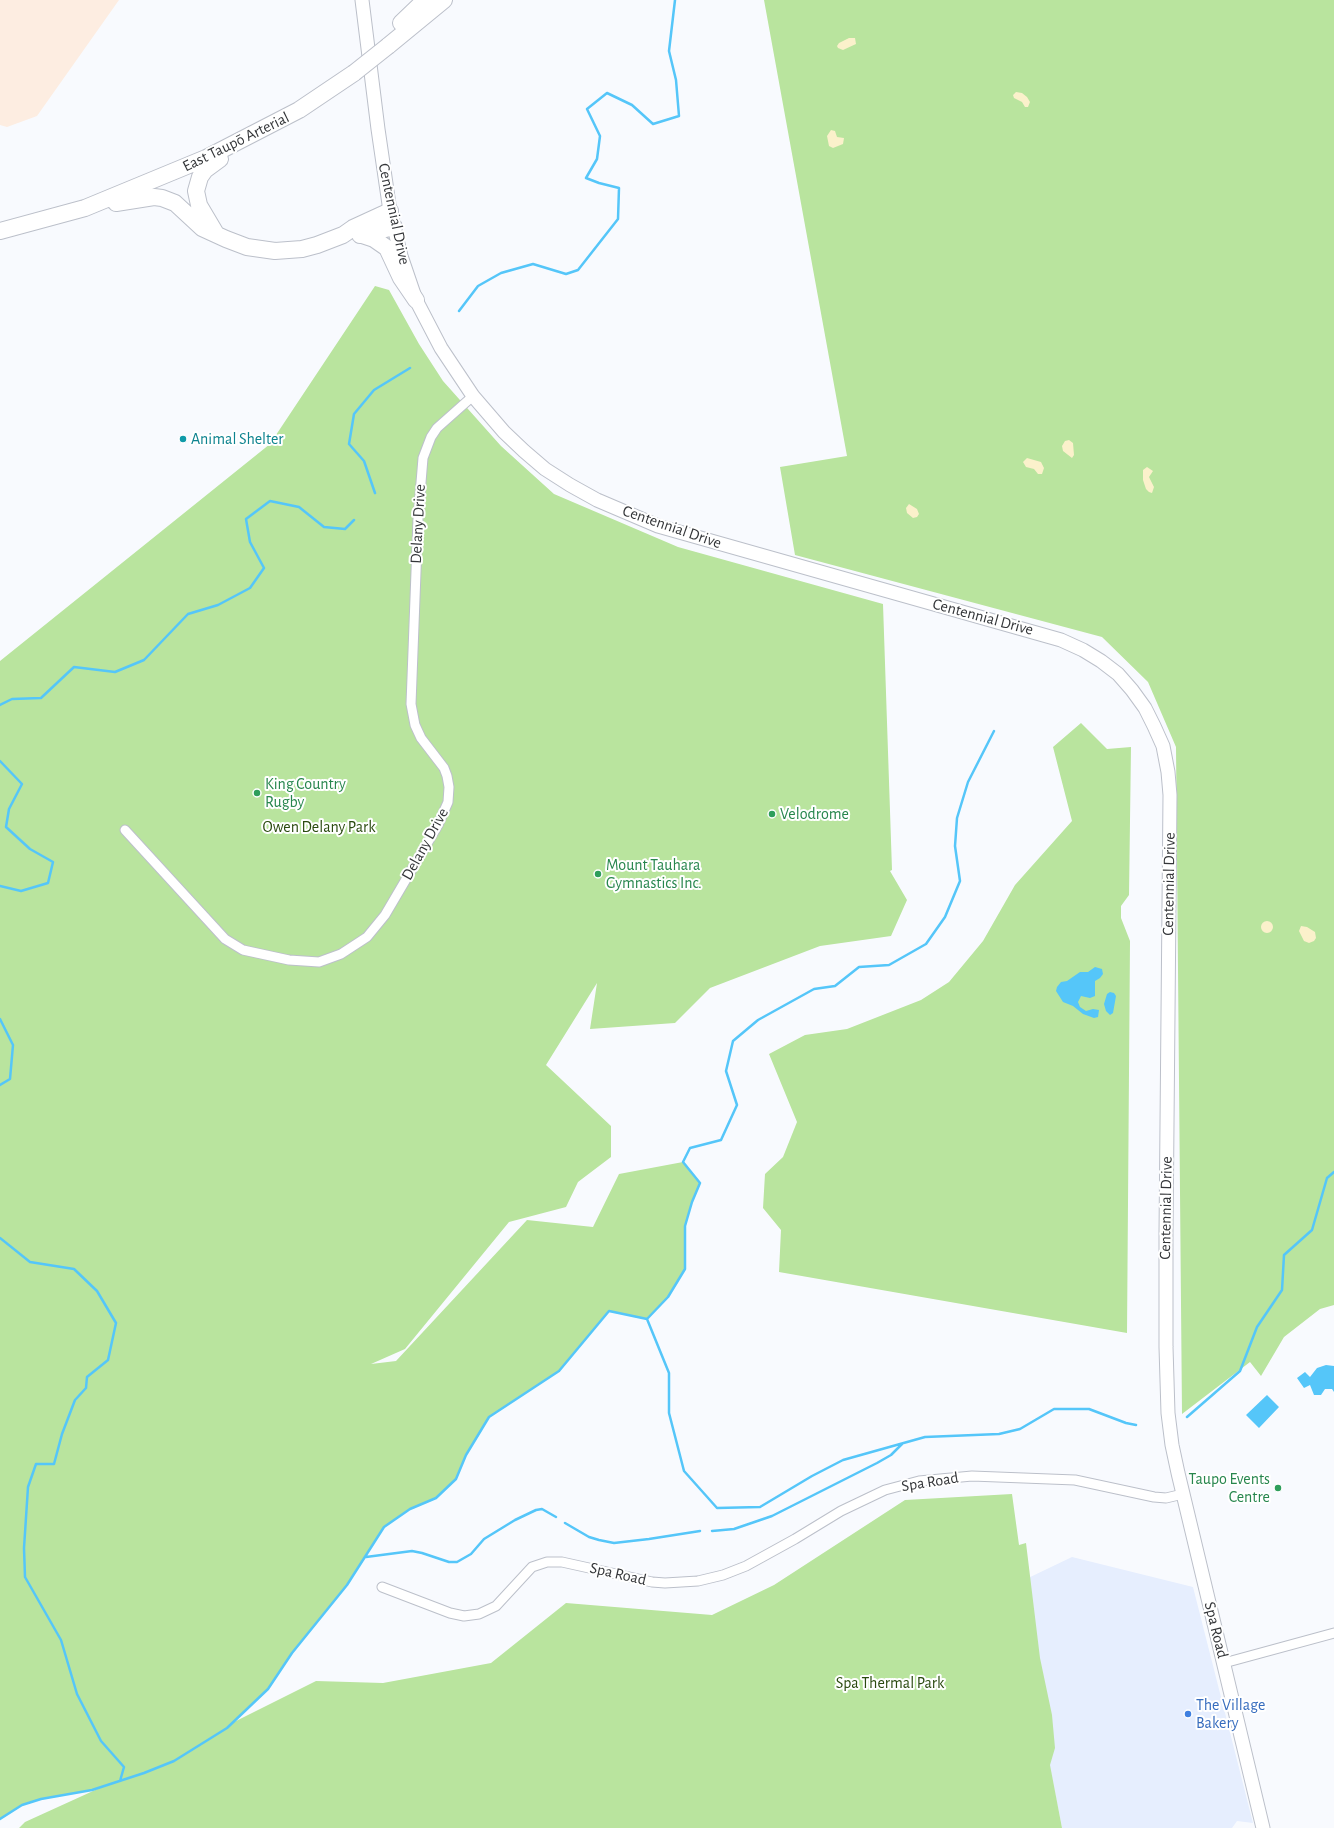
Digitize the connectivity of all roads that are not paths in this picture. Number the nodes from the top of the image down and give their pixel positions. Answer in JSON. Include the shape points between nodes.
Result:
{"nodes":[{"id":1,"x":362,"y":0,"type":"edge"},
{"id":2,"x":425,"y":0,"type":"edge"},
{"id":3,"x":429,"y":0,"type":"edge"},
{"id":4,"x":444,"y":0,"type":"edge"},
{"id":5,"x":391,"y":36,"type":"junction"},
{"id":6,"x":353,"y":67,"type":"junction"},
{"id":7,"x":300,"y":110,"type":"junction"},
{"id":8,"x":85,"y":208,"type":"junction"},
{"id":9,"x":390,"y":211,"type":"junction"},
{"id":10,"x":0,"y":224,"type":"edge"},
{"id":11,"x":394,"y":227,"type":"junction"},
{"id":12,"x":0,"y":231,"type":"edge"},
{"id":13,"x":216,"y":234,"type":"junction"},
{"id":14,"x":342,"y":235,"type":"junction"},
{"id":15,"x":362,"y":235,"type":"junction"},
{"id":16,"x":416,"y":300,"type":"junction"},
{"id":17,"x":473,"y":396,"type":"junction"},
{"id":18,"x":125,"y":830,"type":"dead end"},
{"id":19,"x":1183,"y":1494,"type":"junction"},
{"id":20,"x":382,"y":1587,"type":"dead end"},
{"id":21,"x":1334,"y":1633,"type":"edge"},
{"id":22,"x":1224,"y":1663,"type":"junction"},
{"id":23,"x":1263,"y":1828,"type":"edge"}],
"edges":[{"from":1,"to":9,"type":"main road","name":"Centennial Drive"},
{"from":2,"to":5,"type":"highway"},
{"from":3,"to":5,"type":"highway","name":"East Taupō Arterial"},
{"from":4,"to":5,"type":"highway","name":"East Taupō Arterial"},
{"from":5,"to":6,"type":"highway","name":"East Taupō Arterial"},
{"from":6,"to":7,"type":"highway","name":"East Taupō Arterial"},
{"from":6,"to":10,"type":"highway","name":"East Taupō Arterial","via":[[263,121],[220,141],[86,198]]},
{"from":7,"to":8,"type":"highway","name":"East Taupō Arterial","via":[[206,158]]},
{"from":7,"to":13,"type":"highway","via":[[285,124],[213,162],[200,177],[196,191],[198,206]]},
{"from":8,"to":12,"type":"highway","name":"East Taupō Arterial"},
{"from":8,"to":13,"type":"highway","via":[[143,198],[162,198],[175,203],[202,228]]},
{"from":9,"to":11,"type":"main road","name":"Centennial Drive"},
{"from":9,"to":14,"type":"highway"},
{"from":11,"to":15,"type":"highway"},
{"from":11,"to":16,"type":"main road","name":"Centennial Drive"},
{"from":13,"to":14,"type":"highway","via":[[242,246],[275,251],[302,249]]},
{"from":14,"to":15,"type":"highway"},
{"from":15,"to":16,"type":"highway","via":[[382,243],[387,248],[401,278]]},
{"from":16,"to":17,"type":"main road","name":"Centennial Drive","via":[[441,348]]},
{"from":17,"to":18,"type":"street","name":"Delany Drive","via":[[437,428],[431,437],[423,458],[418,519],[411,704],[418,731],[444,768],[449,787],[448,802],[438,825],[385,915],[367,936],[341,954],[320,962],[289,960],[243,950],[224,939]]},
{"from":17,"to":19,"type":"main road","name":"Centennial Drive","via":[[506,434],[545,469],[597,500],[683,534],[1061,640],[1083,650],[1107,666],[1132,690],[1145,708],[1163,746],[1170,795],[1166,1361],[1168,1414]]},
{"from":19,"to":20,"type":"street","name":"Spa Road","via":[[1154,1498],[1075,1480],[972,1476],[919,1481],[885,1490],[848,1508],[746,1566],[698,1581],[652,1582],[562,1562],[546,1562],[532,1567],[496,1606],[479,1614],[464,1616]]},
{"from":19,"to":22,"type":"main road","name":"Spa Road"},
{"from":21,"to":22,"type":"street"},
{"from":22,"to":23,"type":"main road","name":"Spa Road"}]}
